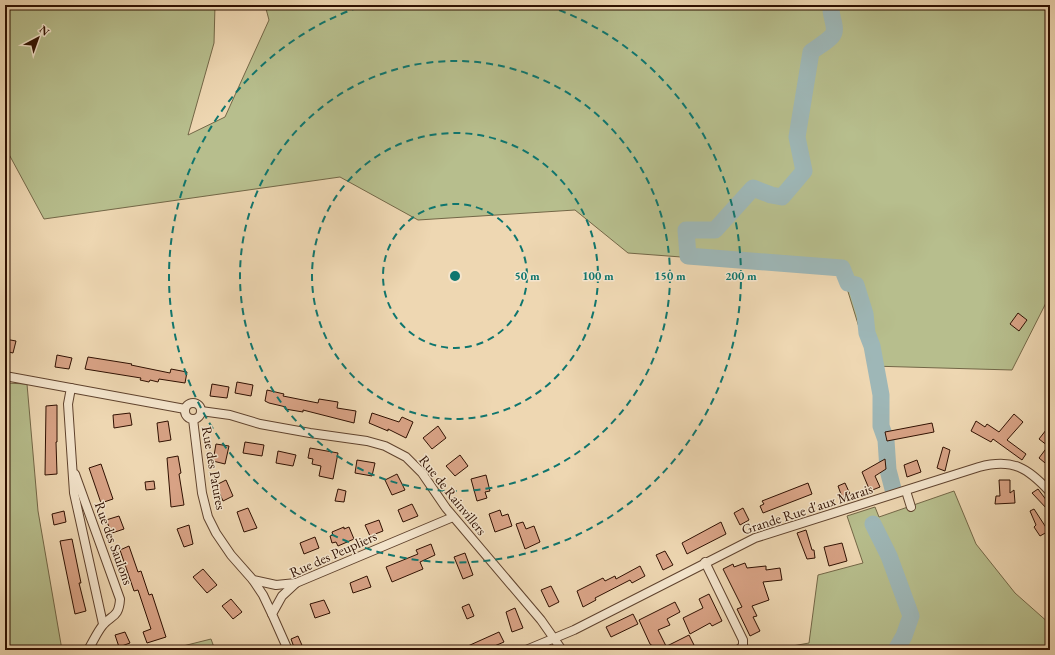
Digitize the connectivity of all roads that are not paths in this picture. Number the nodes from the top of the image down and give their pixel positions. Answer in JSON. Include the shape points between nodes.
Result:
{"nodes":[{"id":1,"x":5,"y":376,"type":"edge"},
{"id":2,"x":71,"y":388,"type":"junction"},
{"id":3,"x":185,"y":410,"type":"junction"},
{"id":4,"x":201,"y":411,"type":"junction"},
{"id":5,"x":193,"y":419,"type":"junction"},
{"id":6,"x":72,"y":468,"type":"junction"},
{"id":7,"x":906,"y":491,"type":"junction"},
{"id":8,"x":1050,"y":492,"type":"edge"},
{"id":9,"x":911,"y":507,"type":"dead end"},
{"id":10,"x":453,"y":517,"type":"junction"},
{"id":11,"x":705,"y":562,"type":"junction"},
{"id":12,"x":253,"y":580,"type":"junction"},
{"id":13,"x":296,"y":583,"type":"junction"},
{"id":14,"x":272,"y":614,"type":"junction"},
{"id":15,"x":104,"y":624,"type":"junction"},
{"id":16,"x":554,"y":638,"type":"junction"},
{"id":17,"x":88,"y":650,"type":"edge"},
{"id":18,"x":288,"y":650,"type":"edge"},
{"id":19,"x":526,"y":650,"type":"edge"},
{"id":20,"x":562,"y":650,"type":"edge"},
{"id":21,"x":738,"y":650,"type":"edge"}],
"edges":[{"from":1,"to":2,"type":"street"},
{"from":2,"to":3,"type":"street"},
{"from":2,"to":6,"type":"street","name":"Rue des Saulons","via":[[68,404]]},
{"from":3,"to":4,"type":"street","via":[[189,403],[194,402],[200,406]]},
{"from":3,"to":5,"type":"street","via":[[187,416]]},
{"from":4,"to":5,"type":"street","via":[[200,415]]},
{"from":4,"to":10,"type":"street","name":"Rue de Rainvillers","via":[[230,415],[260,424],[361,440],[389,448],[417,467]]},
{"from":5,"to":12,"type":"street","name":"Rue des Patures","via":[[202,493],[212,525],[226,548]]},
{"from":6,"to":15,"type":"street","name":"Rue des Saulons","via":[[74,493]]},
{"from":6,"to":15,"type":"street","name":"Rue des Saulons","via":[[119,594],[120,604],[116,613]]},
{"from":7,"to":8,"type":"street","name":"Grande Rue d'aux Marais","via":[[998,463],[1024,469]]},
{"from":7,"to":9,"type":"street"},
{"from":7,"to":11,"type":"street","name":"Grande Rue d'aux Marais","via":[[755,538]]},
{"from":10,"to":13,"type":"street","name":"Rue des Peupliers"},
{"from":10,"to":16,"type":"street","name":"Rue de Rainvillers"},
{"from":11,"to":16,"type":"street","name":"Grande Rue d'aux Marais"},
{"from":11,"to":21,"type":"street","via":[[743,640],[743,646]]},
{"from":12,"to":13,"type":"street","via":[[276,584]]},
{"from":12,"to":14,"type":"street","name":"Rue des Patures"},
{"from":13,"to":14,"type":"street","name":"Rue des Peupliers","via":[[282,596]]},
{"from":14,"to":18,"type":"street"},
{"from":15,"to":17,"type":"street","name":"Rue des Saulons"},
{"from":16,"to":19,"type":"street","name":"Grande Rue d'aux Marais"},
{"from":16,"to":20,"type":"street","name":"Rue de Rainvillers"}]}
